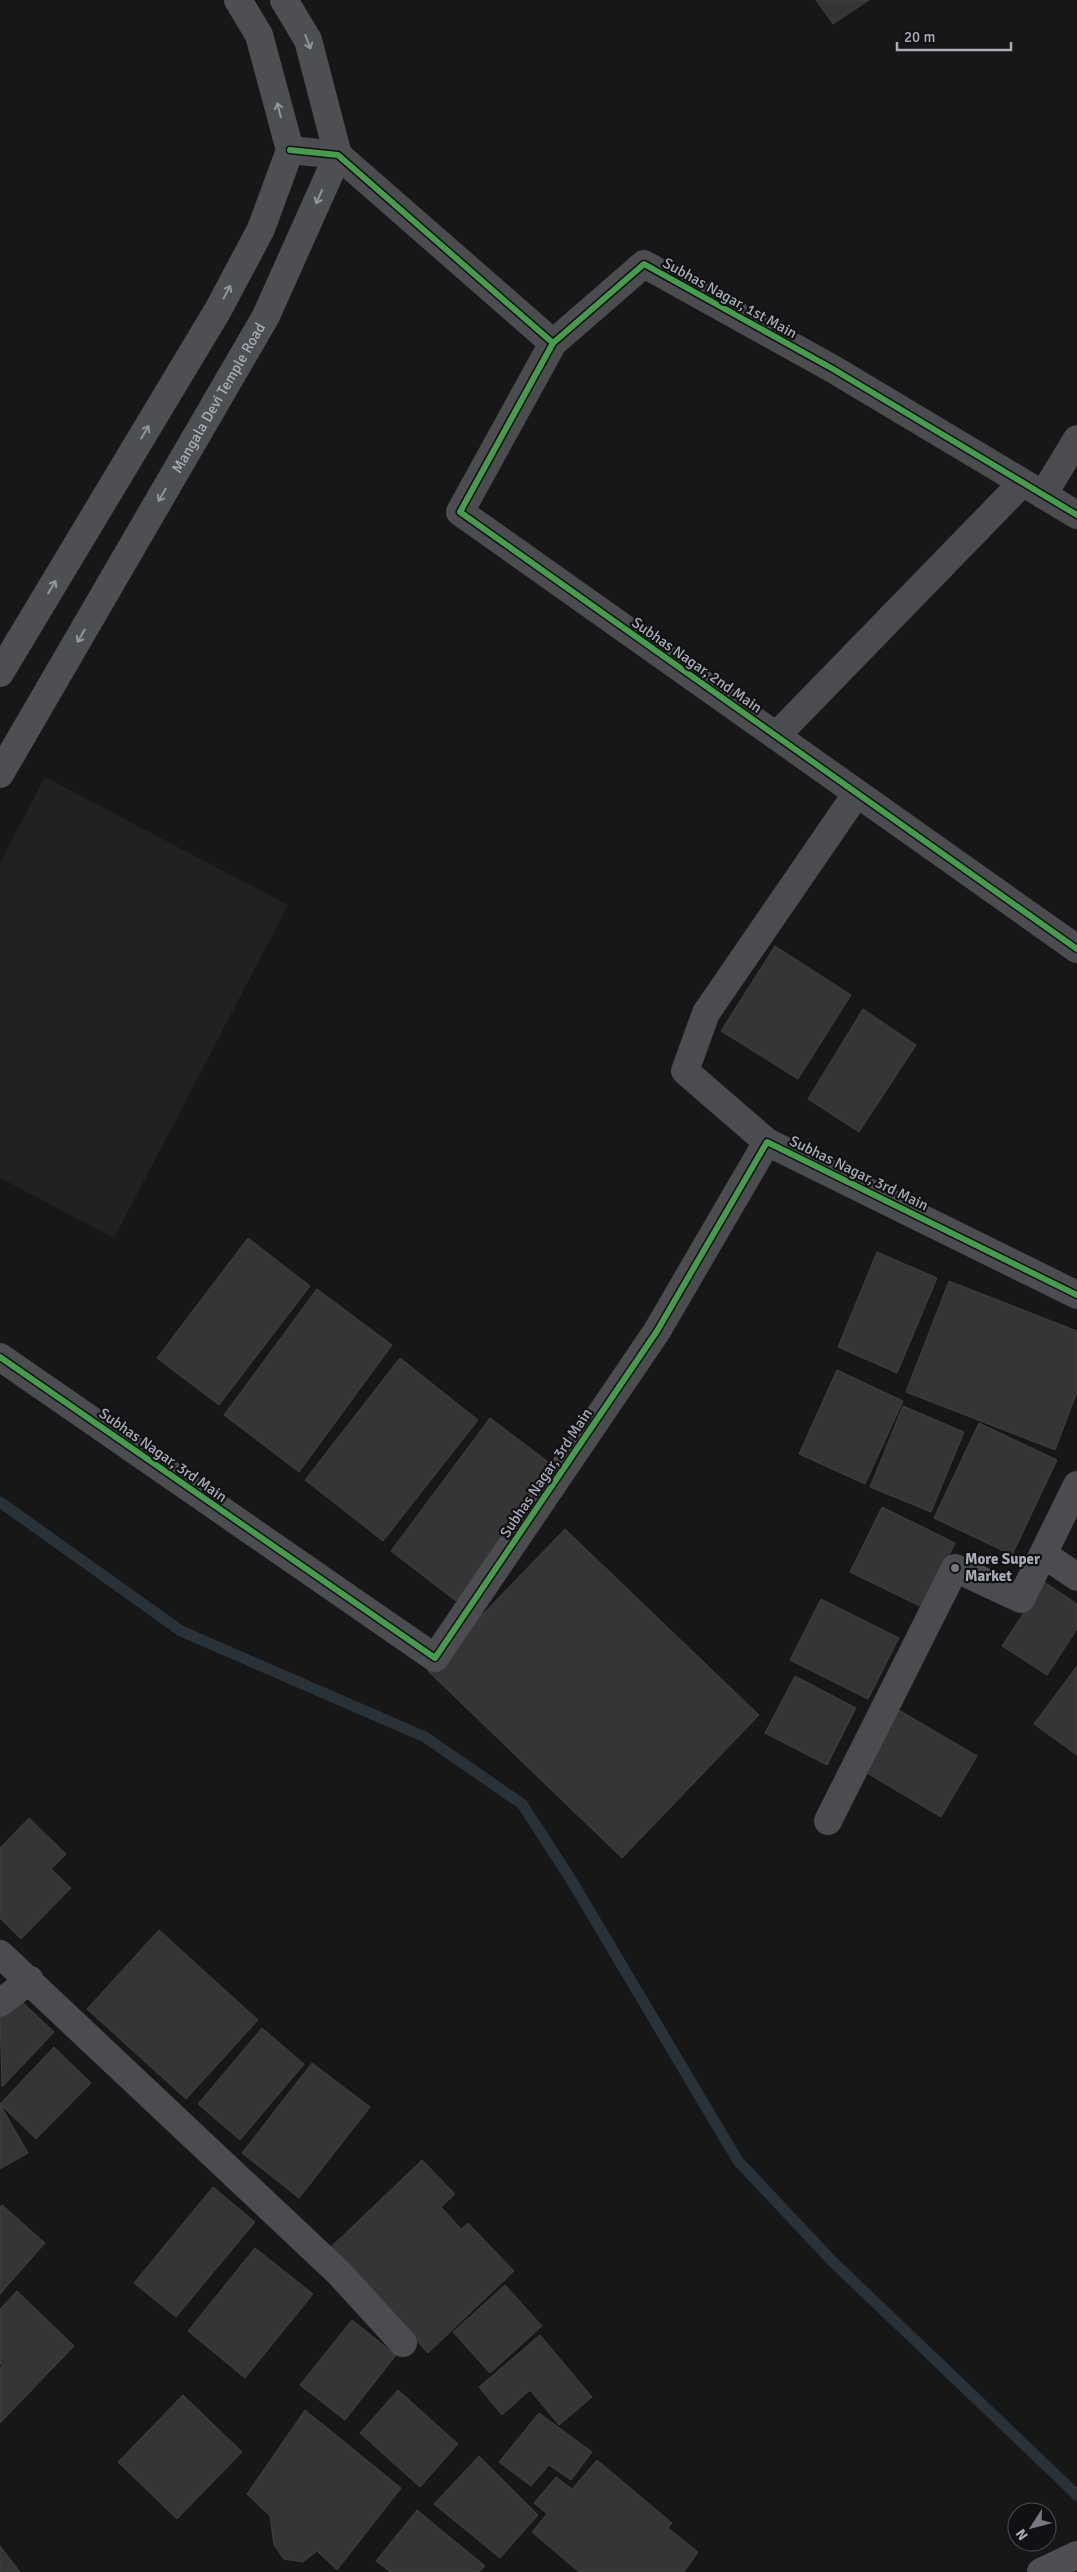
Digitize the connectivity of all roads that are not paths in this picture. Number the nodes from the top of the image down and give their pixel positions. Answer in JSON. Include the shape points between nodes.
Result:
{"nodes":[{"id":1,"x":238,"y":0,"type":"edge"},
{"id":2,"x":284,"y":0,"type":"edge"},
{"id":3,"x":290,"y":150,"type":"junction"},
{"id":4,"x":338,"y":155,"type":"junction"},
{"id":5,"x":553,"y":344,"type":"junction"},
{"id":6,"x":1077,"y":439,"type":"edge"},
{"id":7,"x":1033,"y":489,"type":"junction"},
{"id":8,"x":1077,"y":514,"type":"edge"},
{"id":9,"x":0,"y":674,"type":"edge"},
{"id":10,"x":776,"y":736,"type":"junction"},
{"id":11,"x":0,"y":774,"type":"edge"},
{"id":12,"x":856,"y":793,"type":"junction"},
{"id":13,"x":1077,"y":949,"type":"edge"},
{"id":14,"x":767,"y":1142,"type":"junction"},
{"id":15,"x":1077,"y":1295,"type":"edge"},
{"id":16,"x":0,"y":1357,"type":"edge"},
{"id":17,"x":1077,"y":1485,"type":"edge"},
{"id":18,"x":1043,"y":1554,"type":"junction"},
{"id":19,"x":1077,"y":1577,"type":"edge"},
{"id":20,"x":828,"y":1820,"type":"dead end"},
{"id":21,"x":0,"y":1954,"type":"edge"},
{"id":22,"x":30,"y":1980,"type":"junction"},
{"id":23,"x":0,"y":2002,"type":"edge"},
{"id":24,"x":403,"y":2343,"type":"dead end"},
{"id":25,"x":1077,"y":2555,"type":"edge"},
{"id":26,"x":1041,"y":2572,"type":"edge"}],
"edges":[{"from":3,"to":1,"type":"main road","one_way":true,"via":[[259,35]]},
{"from":2,"to":4,"type":"main road","one_way":true,"via":[[308,40]]},
{"from":3,"to":4,"type":"street"},
{"from":9,"to":3,"type":"main road","one_way":true,"via":[[218,310],[261,229]]},
{"from":4,"to":5,"type":"street"},
{"from":4,"to":11,"type":"main road","name":"Mangala Devi Temple Road","one_way":true,"via":[[266,316]]},
{"from":5,"to":7,"type":"street","name":"Subhas Nagar, 1st Main","via":[[644,264],[833,369]]},
{"from":5,"to":10,"type":"street","name":"Subhas Nagar, 2nd Main","via":[[460,512]]},
{"from":6,"to":7,"type":"street"},
{"from":7,"to":8,"type":"street","name":"Subhas Nagar, 1st Main"},
{"from":7,"to":10,"type":"street"},
{"from":10,"to":12,"type":"street","name":"Subhas Nagar, 2nd Main"},
{"from":12,"to":13,"type":"street","name":"Subhas Nagar, 2nd Main"},
{"from":12,"to":14,"type":"street","via":[[706,1013],[685,1071]]},
{"from":14,"to":15,"type":"street","name":"Subhas Nagar, 3rd Main"},
{"from":14,"to":16,"type":"street","name":"Subhas Nagar, 3rd Main","via":[[658,1331],[435,1658]]},
{"from":17,"to":18,"type":"street"},
{"from":18,"to":19,"type":"street"},
{"from":18,"to":20,"type":"street","via":[[1020,1599],[955,1568]]},
{"from":21,"to":22,"type":"street"},
{"from":22,"to":23,"type":"street"},
{"from":22,"to":24,"type":"street","via":[[340,2272]]},
{"from":25,"to":26,"type":"main road"}]}
